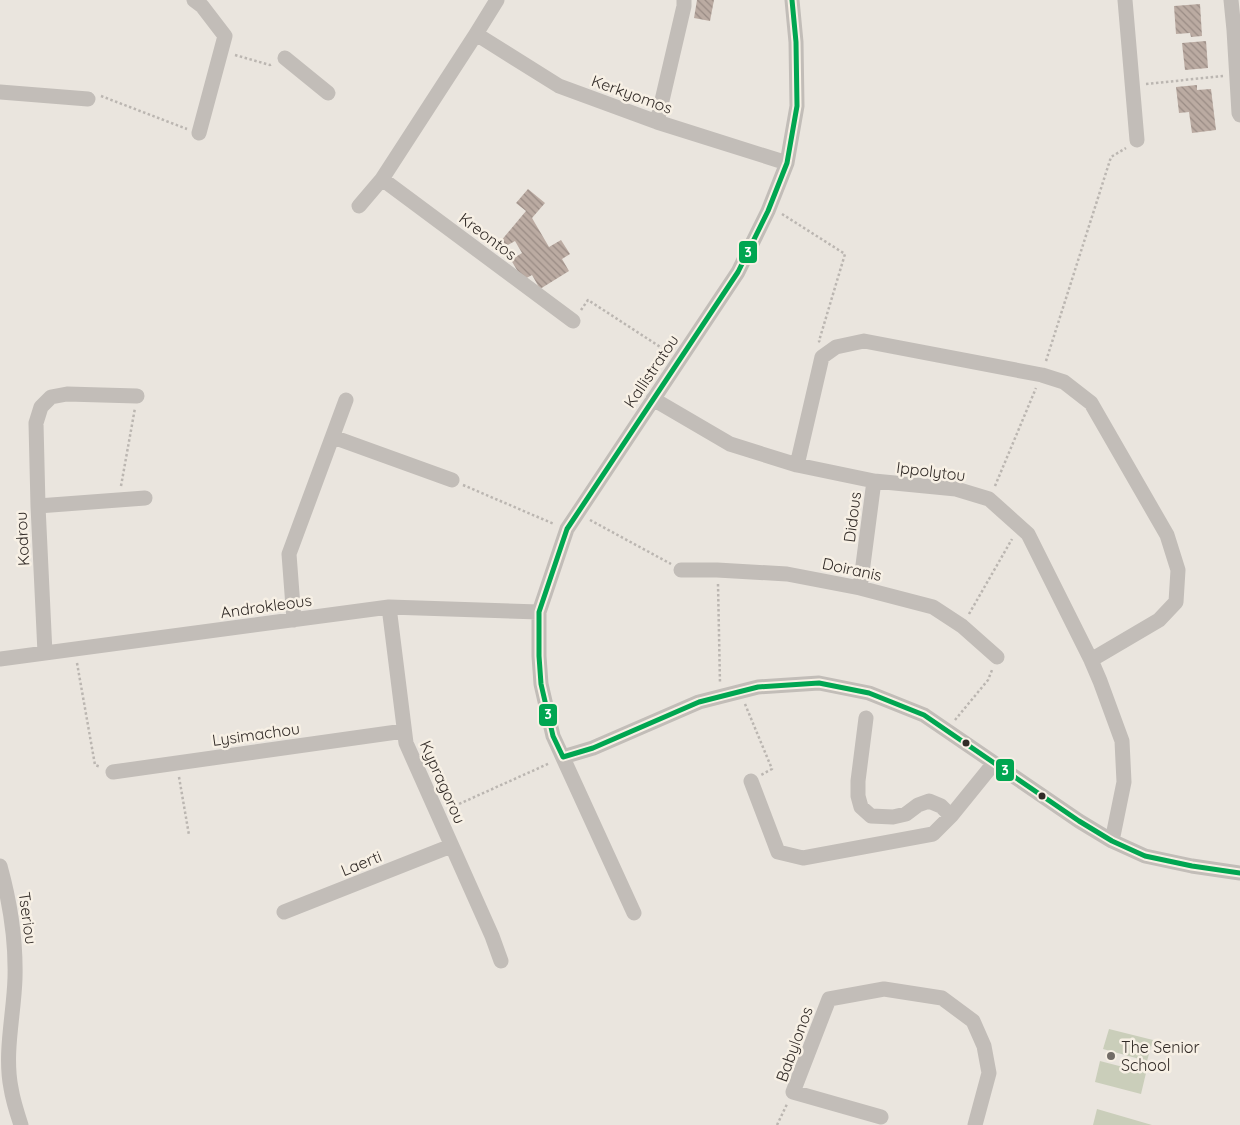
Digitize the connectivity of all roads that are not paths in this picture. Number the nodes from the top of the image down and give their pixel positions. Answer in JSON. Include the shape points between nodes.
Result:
{"nodes":[{"id":1,"x":194,"y":0,"type":"edge"},
{"id":2,"x":498,"y":0,"type":"edge"},
{"id":3,"x":684,"y":0,"type":"edge"},
{"id":4,"x":792,"y":0,"type":"edge"},
{"id":5,"x":1125,"y":0,"type":"edge"},
{"id":6,"x":1231,"y":0,"type":"edge"},
{"id":7,"x":476,"y":34,"type":"junction"},
{"id":8,"x":285,"y":58,"type":"road end"},
{"id":9,"x":0,"y":92,"type":"edge"},
{"id":10,"x":328,"y":93,"type":"dead end"},
{"id":11,"x":88,"y":99,"type":"road end"},
{"id":12,"x":1240,"y":115,"type":"edge"},
{"id":13,"x":657,"y":122,"type":"junction"},
{"id":14,"x":199,"y":134,"type":"road end"},
{"id":15,"x":1137,"y":140,"type":"road end"},
{"id":16,"x":787,"y":163,"type":"junction"},
{"id":17,"x":382,"y":179,"type":"junction"},
{"id":18,"x":359,"y":206,"type":"dead end"},
{"id":19,"x":573,"y":321,"type":"road end"},
{"id":20,"x":137,"y":396,"type":"road end"},
{"id":21,"x":654,"y":399,"type":"junction"},
{"id":22,"x":346,"y":400,"type":"dead end"},
{"id":23,"x":332,"y":437,"type":"junction"},
{"id":24,"x":797,"y":465,"type":"junction"},
{"id":25,"x":452,"y":480,"type":"road end"},
{"id":26,"x":874,"y":482,"type":"junction"},
{"id":27,"x":145,"y":498,"type":"dead end"},
{"id":28,"x":38,"y":506,"type":"junction"},
{"id":29,"x":681,"y":570,"type":"road end"},
{"id":30,"x":860,"y":588,"type":"junction"},
{"id":31,"x":389,"y":607,"type":"junction"},
{"id":32,"x":539,"y":612,"type":"junction"},
{"id":33,"x":294,"y":620,"type":"junction"},
{"id":34,"x":45,"y":653,"type":"junction"},
{"id":35,"x":997,"y":657,"type":"road end"},
{"id":36,"x":0,"y":659,"type":"edge"},
{"id":37,"x":1091,"y":660,"type":"junction"},
{"id":38,"x":866,"y":718,"type":"dead end"},
{"id":39,"x":404,"y":731,"type":"junction"},
{"id":40,"x":563,"y":757,"type":"junction"},
{"id":41,"x":994,"y":763,"type":"junction"},
{"id":42,"x":113,"y":772,"type":"road end"},
{"id":43,"x":751,"y":781,"type":"road end"},
{"id":44,"x":951,"y":816,"type":"junction"},
{"id":45,"x":1112,"y":841,"type":"junction"},
{"id":46,"x":451,"y":846,"type":"junction"},
{"id":47,"x":0,"y":866,"type":"edge"},
{"id":48,"x":1240,"y":873,"type":"edge"},
{"id":49,"x":284,"y":912,"type":"dead end"},
{"id":50,"x":634,"y":912,"type":"dead end"},
{"id":51,"x":501,"y":961,"type":"dead end"},
{"id":52,"x":881,"y":1117,"type":"dead end"},
{"id":53,"x":21,"y":1125,"type":"edge"},
{"id":54,"x":975,"y":1125,"type":"edge"}],
"edges":[{"from":1,"to":14,"type":"street","via":[[225,36]]},
{"from":2,"to":7,"type":"street"},
{"from":3,"to":13,"type":"street"},
{"from":4,"to":16,"type":"street","name":"Kallistratou","via":[[797,106]]},
{"from":5,"to":15,"type":"street"},
{"from":6,"to":12,"type":"street"},
{"from":7,"to":13,"type":"street","name":"Kerkyomos","via":[[559,86]]},
{"from":7,"to":17,"type":"street"},
{"from":8,"to":10,"type":"street"},
{"from":9,"to":11,"type":"street"},
{"from":13,"to":16,"type":"street","name":"Kerkyomos"},
{"from":16,"to":21,"type":"street","name":"Kallistratou","via":[[738,272]]},
{"from":17,"to":18,"type":"street"},
{"from":17,"to":19,"type":"street","name":"Kreontos"},
{"from":20,"to":28,"type":"street","name":"Kodrou","via":[[66,394],[51,398],[41,407],[36,424]]},
{"from":21,"to":24,"type":"street","name":"Ippolytou","via":[[730,444]]},
{"from":21,"to":32,"type":"street","name":"Kallistratou","via":[[567,529]]},
{"from":22,"to":23,"type":"street"},
{"from":23,"to":25,"type":"street"},
{"from":23,"to":33,"type":"street","via":[[289,554]]},
{"from":24,"to":26,"type":"street","name":"Ippolytou"},
{"from":24,"to":37,"type":"street","via":[[822,357],[836,347],[864,341],[1064,382],[1091,403],[1166,535],[1178,570],[1176,602],[1158,620]]},
{"from":26,"to":30,"type":"street","name":"Didous"},
{"from":26,"to":37,"type":"street","name":"Ippolytou","via":[[956,489],[989,499],[1028,534]]},
{"from":27,"to":28,"type":"street"},
{"from":28,"to":34,"type":"street","name":"Kodrou"},
{"from":29,"to":30,"type":"street","name":"Doiranis","via":[[787,574]]},
{"from":30,"to":35,"type":"street","name":"Doiranis","via":[[933,607],[962,626]]},
{"from":31,"to":32,"type":"street","name":"Androkleous"},
{"from":31,"to":33,"type":"street","name":"Androkleous"},
{"from":31,"to":39,"type":"street","name":"Kypragorou"},
{"from":32,"to":40,"type":"street","name":"Kallistratou","via":[[541,684],[553,736]]},
{"from":33,"to":34,"type":"street","name":"Androkleous"},
{"from":34,"to":36,"type":"street","name":"Androkleous"},
{"from":37,"to":45,"type":"street","name":"Ippolytou","via":[[1122,741],[1124,782]]},
{"from":38,"to":44,"type":"street","via":[[858,780],[861,807],[871,816],[893,817],[930,801]]},
{"from":39,"to":42,"type":"street","name":"Lysimachou"},
{"from":39,"to":46,"type":"street","name":"Kypragorou"},
{"from":40,"to":41,"type":"street","via":[[593,748],[699,702],[758,687],[819,683],[870,693],[924,715]]},
{"from":40,"to":50,"type":"street","name":"Kallistratou"},
{"from":41,"to":44,"type":"street"},
{"from":41,"to":45,"type":"street"},
{"from":43,"to":44,"type":"street","via":[[778,852],[803,858],[933,834]]},
{"from":45,"to":48,"type":"street","via":[[1145,856]]},
{"from":46,"to":49,"type":"street","name":"Laerti"},
{"from":46,"to":51,"type":"street","name":"Kypragorou"},
{"from":47,"to":53,"type":"street","name":"Tseriou","via":[[12,920],[15,955],[10,1087]]},
{"from":52,"to":54,"type":"street","name":"Babylonos","via":[[793,1092],[829,999],[884,989],[942,998],[973,1021],[984,1046],[989,1073]]}]}
